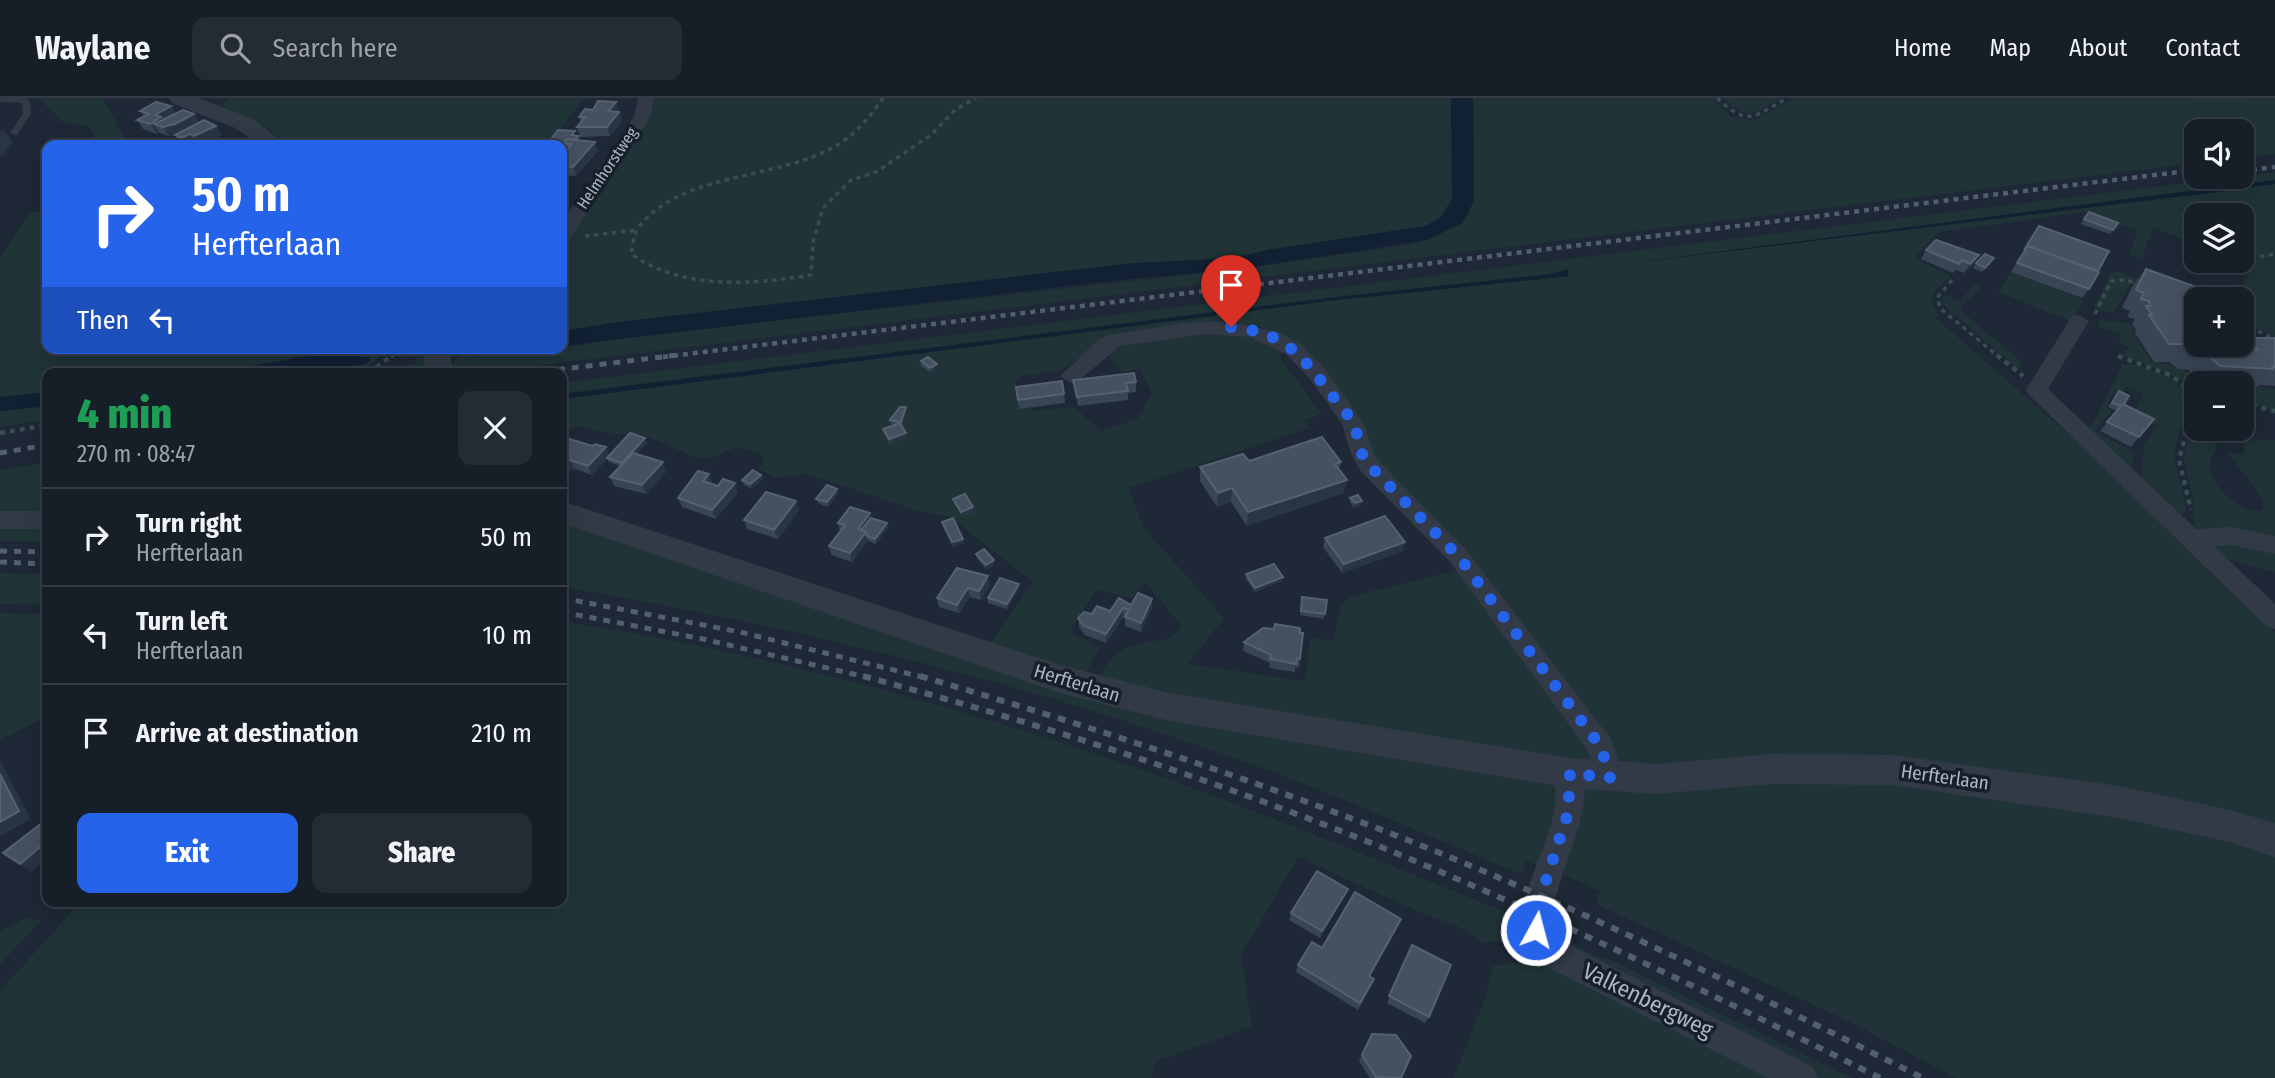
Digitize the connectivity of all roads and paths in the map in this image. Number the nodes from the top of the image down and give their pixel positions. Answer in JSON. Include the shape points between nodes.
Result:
{"nodes":[{"id":1,"x":180,"y":98,"type":"edge"},
{"id":2,"x":646,"y":98,"type":"edge"},
{"id":3,"x":883,"y":98,"type":"edge"},
{"id":4,"x":976,"y":98,"type":"edge"},
{"id":5,"x":1717,"y":98,"type":"edge"},
{"id":6,"x":1787,"y":98,"type":"edge"},
{"id":7,"x":0,"y":99,"type":"edge"},
{"id":8,"x":14,"y":133,"type":"dead end"},
{"id":9,"x":269,"y":140,"type":"edge"},
{"id":10,"x":636,"y":230,"type":"junction"},
{"id":11,"x":568,"y":237,"type":"edge"},
{"id":12,"x":2275,"y":254,"type":"edge"},
{"id":13,"x":2254,"y":258,"type":"edge"},
{"id":14,"x":1952,"y":280,"type":"dead end"},
{"id":15,"x":2144,"y":285,"type":"edge"},
{"id":16,"x":2086,"y":322,"type":"joint"},
{"id":17,"x":2254,"y":329,"type":"edge"},
{"id":18,"x":2275,"y":340,"type":"edge"},
{"id":19,"x":395,"y":354,"type":"edge"},
{"id":20,"x":2118,"y":356,"type":"dead end"},
{"id":21,"x":375,"y":368,"type":"edge"},
{"id":22,"x":1071,"y":376,"type":"dead end"},
{"id":23,"x":2027,"y":377,"type":"dead end"},
{"id":24,"x":2183,"y":384,"type":"joint"},
{"id":25,"x":2254,"y":406,"type":"edge"},
{"id":26,"x":2275,"y":411,"type":"edge"},
{"id":27,"x":42,"y":426,"type":"edge"},
{"id":28,"x":0,"y":433,"type":"edge"},
{"id":29,"x":567,"y":514,"type":"edge"},
{"id":30,"x":0,"y":520,"type":"edge"},
{"id":31,"x":42,"y":520,"type":"edge"},
{"id":32,"x":2185,"y":530,"type":"junction"},
{"id":33,"x":2275,"y":545,"type":"edge"},
{"id":34,"x":2275,"y":619,"type":"edge"},
{"id":35,"x":1570,"y":773,"type":"junction"},
{"id":36,"x":1610,"y":778,"type":"junction"},
{"id":37,"x":2275,"y":840,"type":"edge"},
{"id":38,"x":1802,"y":1078,"type":"edge"}],
"edges":[{"from":1,"to":9,"type":"street","via":[[243,122]]},
{"from":2,"to":11,"type":"street","name":"Helmhorstweg","via":[[642,117]]},
{"from":3,"to":10,"type":"path","via":[[865,124],[833,148],[787,166],[706,187],[660,207]]},
{"from":4,"to":10,"type":"path","via":[[955,110],[932,135],[876,172],[851,180],[823,208],[813,242],[811,275],[777,282],[698,279],[645,267],[631,254]]},
{"from":5,"to":6,"type":"path","via":[[1735,114],[1749,118]]},
{"from":7,"to":8,"type":"lane","via":[[26,101],[27,114]]},
{"from":10,"to":11,"type":"path"},
{"from":12,"to":13,"type":"path"},
{"from":14,"to":23,"type":"path","via":[[1937,298],[1941,309],[2012,370]]},
{"from":15,"to":16,"type":"path","via":[[2111,281]]},
{"from":16,"to":32,"type":"street","via":[[2037,390]]},
{"from":17,"to":18,"type":"path"},
{"from":19,"to":21,"type":"path"},
{"from":20,"to":24,"type":"path","via":[[2171,375]]},
{"from":22,"to":36,"type":"street","via":[[1105,344],[1116,340],[1231,327],[1268,333],[1295,350],[1352,422],[1358,450],[1367,463],[1459,557],[1601,747]]},
{"from":24,"to":32,"type":"path","via":[[2190,418],[2179,460],[2191,504]]},
{"from":25,"to":26,"type":"path"},
{"from":27,"to":28,"type":"path"},
{"from":29,"to":35,"type":"street","name":"Herfterlaan","via":[[1106,694]]},
{"from":30,"to":31,"type":"street"},
{"from":32,"to":33,"type":"street"},
{"from":32,"to":34,"type":"street"},
{"from":35,"to":36,"type":"street","name":"Herfterlaan"},
{"from":35,"to":38,"type":"street","name":"Valkenbergweg","via":[[1568,813],[1541,896],[1538,941],[1546,951]]},
{"from":36,"to":37,"type":"street","name":"Herfterlaan","via":[[1694,777],[1772,769],[1892,770],[2119,802]]}]}
